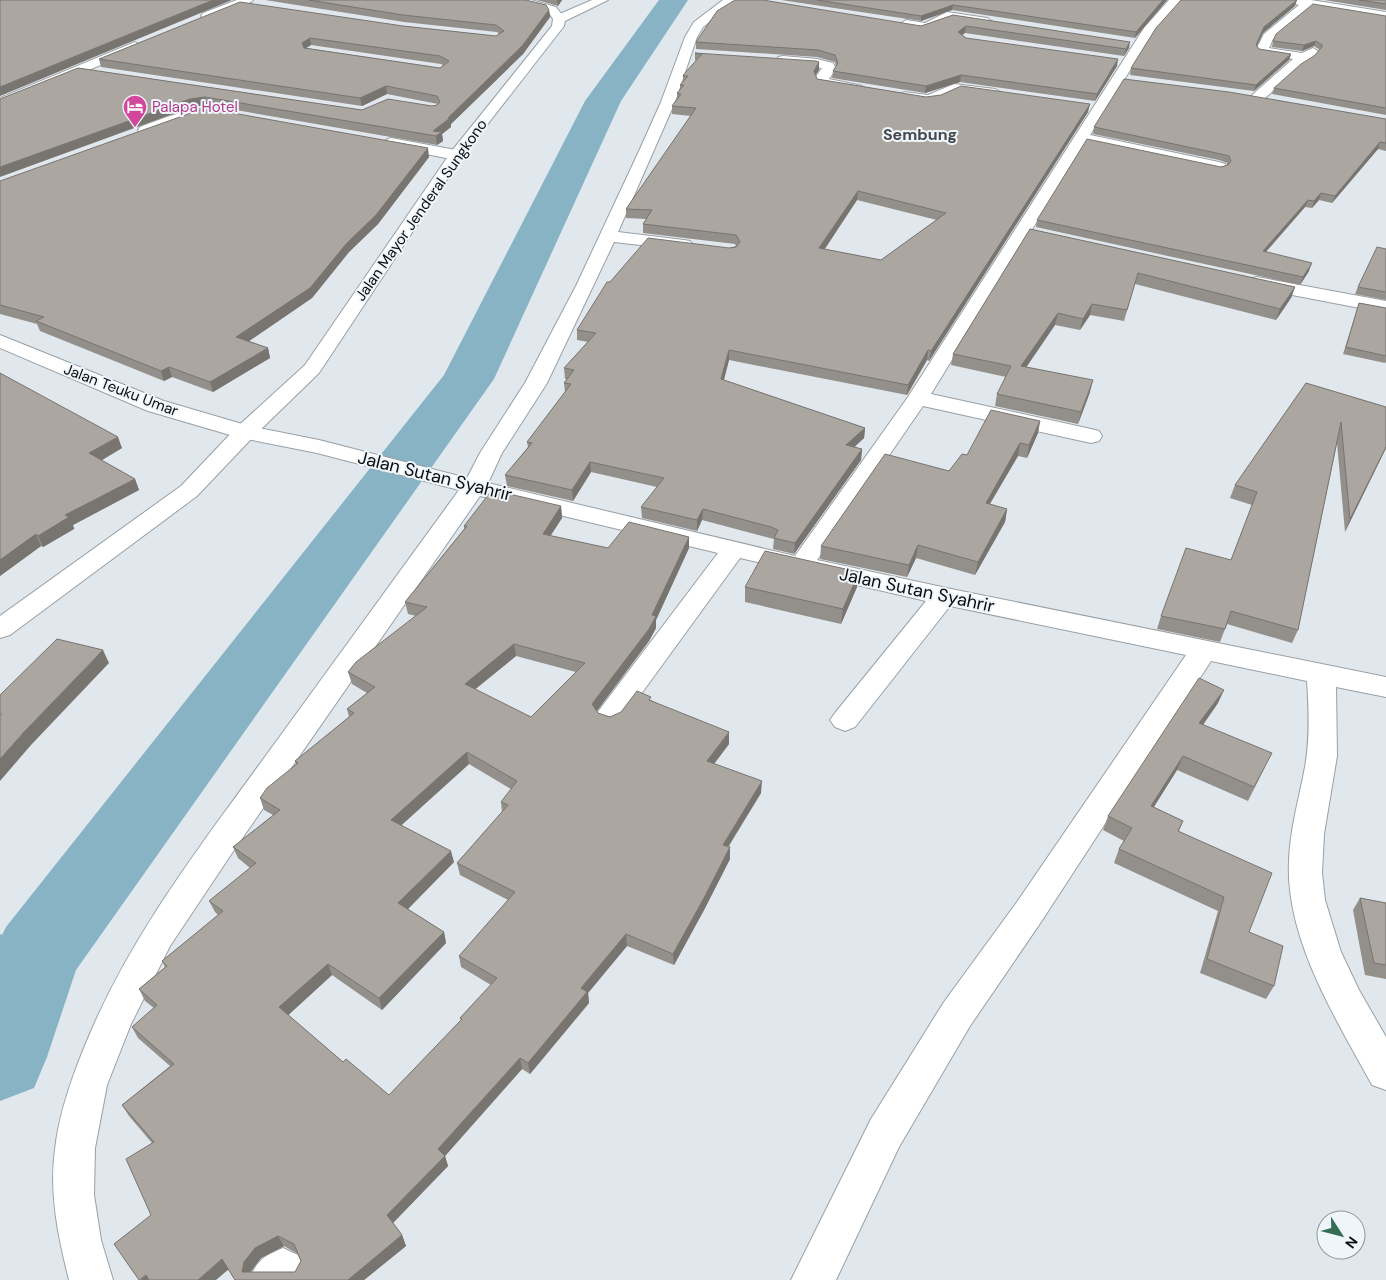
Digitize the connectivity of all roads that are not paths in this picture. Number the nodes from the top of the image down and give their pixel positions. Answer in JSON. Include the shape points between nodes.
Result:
{"nodes":[{"id":1,"x":518,"y":0,"type":"edge"},
{"id":2,"x":602,"y":0,"type":"edge"},
{"id":3,"x":730,"y":0,"type":"edge"},
{"id":4,"x":746,"y":0,"type":"edge"},
{"id":5,"x":1176,"y":0,"type":"edge"},
{"id":6,"x":1291,"y":0,"type":"edge"},
{"id":7,"x":243,"y":2,"type":"edge"},
{"id":8,"x":1308,"y":3,"type":"junction"},
{"id":9,"x":258,"y":6,"type":"edge"},
{"id":10,"x":709,"y":15,"type":"junction"},
{"id":11,"x":1386,"y":16,"type":"edge"},
{"id":12,"x":559,"y":19,"type":"junction"},
{"id":13,"x":194,"y":22,"type":"edge"},
{"id":14,"x":896,"y":23,"type":"edge"},
{"id":15,"x":996,"y":23,"type":"edge"},
{"id":16,"x":150,"y":40,"type":"edge"},
{"id":17,"x":1318,"y":48,"type":"edge"},
{"id":18,"x":1306,"y":58,"type":"junction"},
{"id":19,"x":772,"y":60,"type":"edge"},
{"id":20,"x":1122,"y":67,"type":"junction"},
{"id":21,"x":78,"y":70,"type":"junction"},
{"id":22,"x":103,"y":74,"type":"edge"},
{"id":23,"x":1138,"y":81,"type":"edge"},
{"id":24,"x":874,"y":91,"type":"edge"},
{"id":25,"x":891,"y":94,"type":"edge"},
{"id":26,"x":1007,"y":94,"type":"edge"},
{"id":27,"x":1243,"y":95,"type":"edge"},
{"id":28,"x":1258,"y":97,"type":"junction"},
{"id":29,"x":1277,"y":101,"type":"edge"},
{"id":30,"x":0,"y":103,"type":"edge"},
{"id":31,"x":1082,"y":105,"type":"edge"},
{"id":32,"x":1100,"y":108,"type":"junction"},
{"id":33,"x":236,"y":116,"type":"edge"},
{"id":34,"x":130,"y":136,"type":"edge"},
{"id":35,"x":1082,"y":138,"type":"junction"},
{"id":36,"x":380,"y":141,"type":"edge"},
{"id":37,"x":456,"y":155,"type":"junction"},
{"id":38,"x":1219,"y":167,"type":"edge"},
{"id":39,"x":1022,"y":231,"type":"junction"},
{"id":40,"x":608,"y":236,"type":"junction"},
{"id":41,"x":1041,"y":236,"type":"edge"},
{"id":42,"x":701,"y":247,"type":"edge"},
{"id":43,"x":1242,"y":279,"type":"edge"},
{"id":44,"x":1386,"y":307,"type":"edge"},
{"id":45,"x":0,"y":341,"type":"edge"},
{"id":46,"x":918,"y":398,"type":"junction"},
{"id":47,"x":245,"y":432,"type":"junction"},
{"id":48,"x":1091,"y":436,"type":"dead end"},
{"id":49,"x":469,"y":486,"type":"junction"},
{"id":50,"x":734,"y":549,"type":"junction"},
{"id":51,"x":801,"y":565,"type":"junction"},
{"id":52,"x":944,"y":596,"type":"junction"},
{"id":53,"x":0,"y":629,"type":"edge"},
{"id":54,"x":1205,"y":649,"type":"junction"},
{"id":55,"x":1321,"y":673,"type":"junction"},
{"id":56,"x":1386,"y":687,"type":"edge"},
{"id":57,"x":610,"y":716,"type":"edge"},
{"id":58,"x":845,"y":720,"type":"dead end"},
{"id":59,"x":1386,"y":1072,"type":"edge"},
{"id":60,"x":91,"y":1280,"type":"edge"},
{"id":61,"x":813,"y":1280,"type":"edge"}],
"edges":[{"from":1,"to":12,"type":"street","via":[[552,9]]},
{"from":2,"to":12,"type":"street"},
{"from":3,"to":10,"type":"street"},
{"from":4,"to":10,"type":"street"},
{"from":5,"to":20,"type":"street","via":[[1135,43]]},
{"from":6,"to":8,"type":"street"},
{"from":7,"to":9,"type":"street"},
{"from":7,"to":13,"type":"street"},
{"from":8,"to":11,"type":"street"},
{"from":8,"to":18,"type":"street","via":[[1268,37],[1262,50]]},
{"from":10,"to":40,"type":"street","via":[[698,25],[693,55],[668,102]]},
{"from":12,"to":37,"type":"street","name":"Jalan Mayor Jenderal Sungkono","via":[[554,31]]},
{"from":14,"to":15,"type":"street","via":[[927,26],[952,16]]},
{"from":16,"to":21,"type":"street"},
{"from":17,"to":18,"type":"street"},
{"from":18,"to":28,"type":"street","via":[[1293,65]]},
{"from":19,"to":24,"type":"street","via":[[828,66],[822,82]]},
{"from":20,"to":23,"type":"street"},
{"from":20,"to":32,"type":"street"},
{"from":21,"to":22,"type":"street"},
{"from":21,"to":30,"type":"street"},
{"from":25,"to":26,"type":"street","via":[[930,99],[954,88]]},
{"from":27,"to":28,"type":"street"},
{"from":28,"to":29,"type":"street"},
{"from":31,"to":32,"type":"street"},
{"from":32,"to":35,"type":"street"},
{"from":33,"to":34,"type":"street","via":[[198,112]]},
{"from":35,"to":38,"type":"street"},
{"from":35,"to":39,"type":"street"},
{"from":36,"to":37,"type":"street"},
{"from":37,"to":47,"type":"street","name":"Jalan Mayor Jenderal Sungkono","via":[[312,369]]},
{"from":39,"to":41,"type":"street"},
{"from":39,"to":46,"type":"street"},
{"from":40,"to":42,"type":"street"},
{"from":40,"to":49,"type":"street","via":[[536,384]]},
{"from":43,"to":44,"type":"street"},
{"from":45,"to":47,"type":"street","name":"Jalan Teuku Umar","via":[[156,406]]},
{"from":46,"to":48,"type":"street"},
{"from":46,"to":51,"type":"street"},
{"from":47,"to":49,"type":"street","name":"Jalan Sutan Syahrir","via":[[344,453]]},
{"from":47,"to":53,"type":"street","name":"Jalan Mayor Jenderal Sungkono","via":[[189,491]]},
{"from":49,"to":50,"type":"street","name":"Jalan Sutan Syahrir"},
{"from":49,"to":60,"type":"street","via":[[158,936],[114,1019],[88,1085],[75,1148],[73,1195]]},
{"from":50,"to":51,"type":"street","name":"Jalan Sutan Syahrir"},
{"from":50,"to":57,"type":"street"},
{"from":51,"to":52,"type":"street","name":"Jalan Sutan Syahrir"},
{"from":52,"to":54,"type":"street","name":"Jalan Sutan Syahrir"},
{"from":52,"to":58,"type":"street"},
{"from":54,"to":55,"type":"street","name":"Jalan Sutan Syahrir"},
{"from":54,"to":61,"type":"street","via":[[957,1014],[885,1133]]},
{"from":55,"to":56,"type":"street","name":"Jalan Sutan Syahrir"},
{"from":55,"to":59,"type":"street","via":[[1320,767],[1312,798],[1305,872],[1310,916],[1336,979]]}]}
